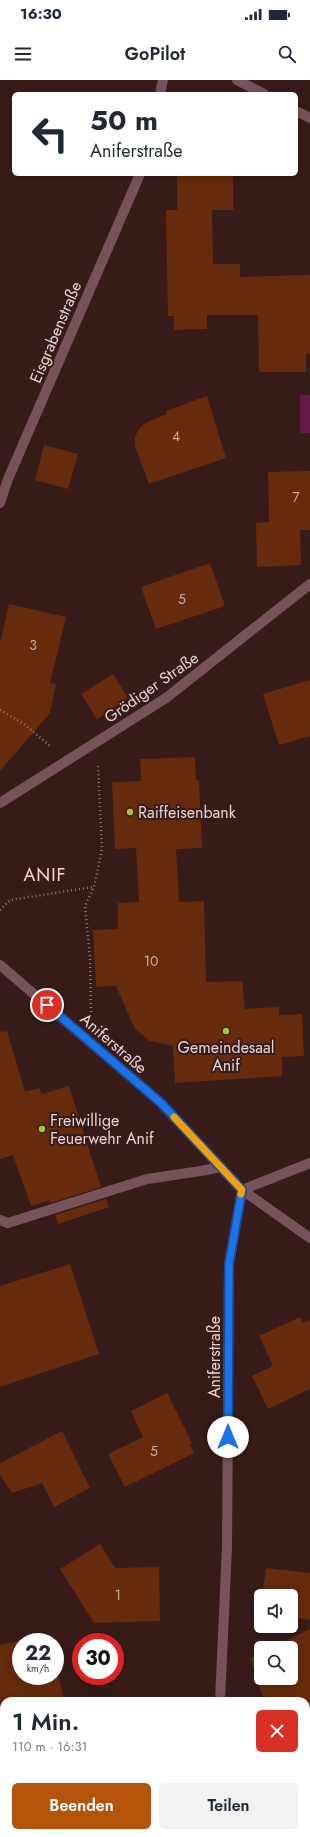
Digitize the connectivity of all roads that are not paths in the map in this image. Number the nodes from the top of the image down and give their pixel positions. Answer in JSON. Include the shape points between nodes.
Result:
{"nodes":[{"id":1,"x":163,"y":80,"type":"edge"},
{"id":2,"x":237,"y":80,"type":"edge"},
{"id":3,"x":160,"y":92,"type":"edge"},
{"id":4,"x":260,"y":92,"type":"edge"},
{"id":5,"x":298,"y":112,"type":"edge"},
{"id":6,"x":310,"y":118,"type":"edge"},
{"id":7,"x":139,"y":176,"type":"edge"},
{"id":8,"x":0,"y":503,"type":"edge"},
{"id":9,"x":310,"y":584,"type":"edge"},
{"id":10,"x":0,"y":803,"type":"edge"},
{"id":11,"x":0,"y":965,"type":"edge"},
{"id":12,"x":310,"y":1163,"type":"edge"},
{"id":13,"x":220,"y":1167,"type":"junction"},
{"id":14,"x":242,"y":1190,"type":"junction"},
{"id":15,"x":0,"y":1220,"type":"edge"},
{"id":16,"x":310,"y":1238,"type":"edge"},
{"id":17,"x":220,"y":1697,"type":"edge"}],
"edges":[{"from":1,"to":3,"type":"street"},
{"from":2,"to":4,"type":"street"},
{"from":5,"to":6,"type":"street"},
{"from":7,"to":8,"type":"street","name":"Eisgrabenstraße","via":[[8,479]]},
{"from":9,"to":10,"type":"street","name":"Grödiger Straße","via":[[166,698]]},
{"from":11,"to":13,"type":"street","name":"Aniferstraße","via":[[161,1103]]},
{"from":12,"to":14,"type":"street"},
{"from":13,"to":14,"type":"street","name":"Aniferstraße"},
{"from":13,"to":15,"type":"street","via":[[147,1179],[8,1223]]},
{"from":14,"to":16,"type":"street"},
{"from":14,"to":17,"type":"street","name":"Aniferstraße","via":[[229,1264],[227,1547]]}]}
